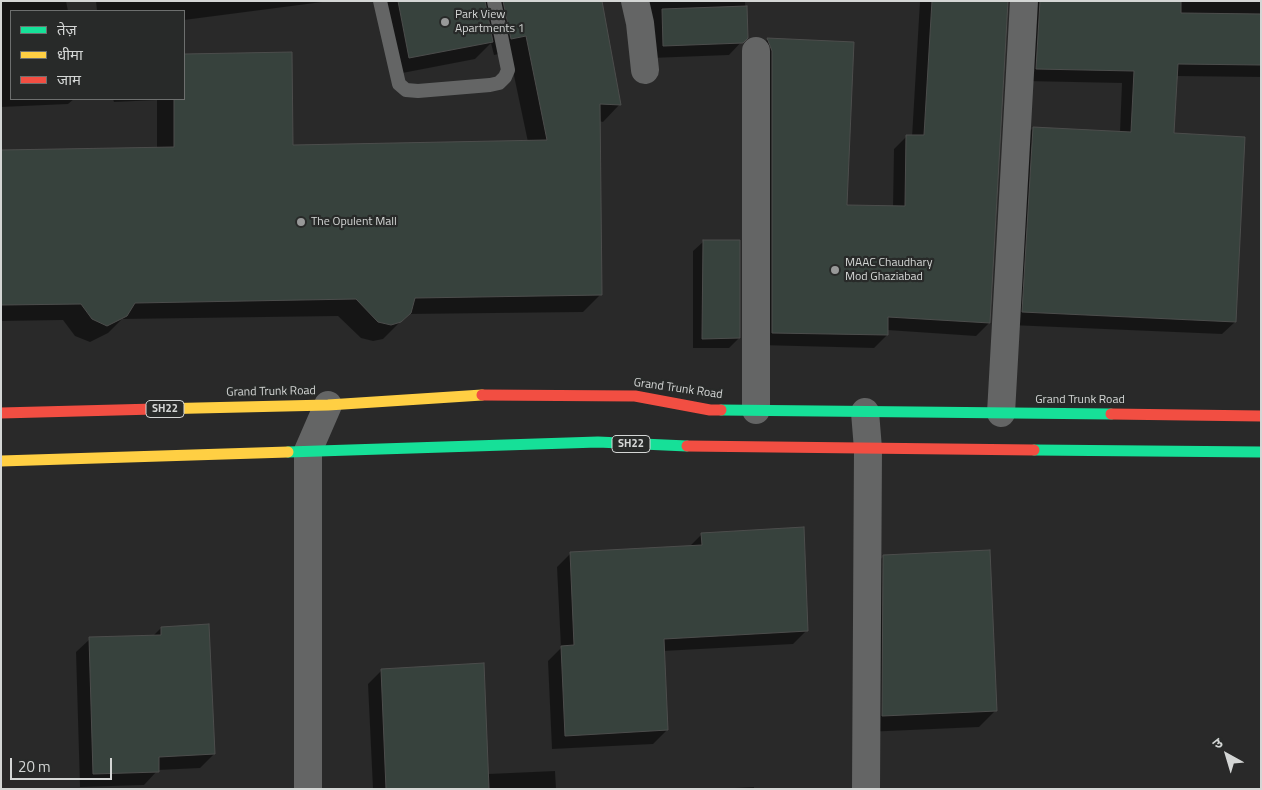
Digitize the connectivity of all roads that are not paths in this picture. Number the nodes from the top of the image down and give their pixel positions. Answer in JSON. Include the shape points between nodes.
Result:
{"nodes":[{"id":1,"x":380,"y":1,"type":"edge"},
{"id":2,"x":494,"y":1,"type":"edge"},
{"id":3,"x":635,"y":1,"type":"edge"},
{"id":4,"x":1024,"y":1,"type":"edge"},
{"id":5,"x":756,"y":51,"type":"dead end"},
{"id":6,"x":645,"y":70,"type":"dead end"},
{"id":7,"x":328,"y":405,"type":"junction"},
{"id":8,"x":756,"y":410,"type":"junction"},
{"id":9,"x":865,"y":412,"type":"junction"},
{"id":10,"x":1,"y":413,"type":"edge"},
{"id":11,"x":1001,"y":413,"type":"junction"},
{"id":12,"x":1261,"y":416,"type":"edge"},
{"id":13,"x":868,"y":449,"type":"junction"},
{"id":14,"x":308,"y":451,"type":"junction"},
{"id":15,"x":1261,"y":452,"type":"edge"},
{"id":16,"x":1,"y":461,"type":"edge"},
{"id":17,"x":308,"y":789,"type":"edge"},
{"id":18,"x":866,"y":789,"type":"edge"}],
"edges":[{"from":1,"to":2,"type":"lane","via":[[398,84],[406,90],[418,91],[490,85],[505,77],[508,70]]},
{"from":3,"to":6,"type":"street"},
{"from":4,"to":11,"type":"street"},
{"from":5,"to":8,"type":"street"},
{"from":7,"to":8,"type":"highway","name":"Grand Trunk Road","number":"SH22","via":[[466,395],[635,396],[710,410]]},
{"from":7,"to":10,"type":"highway","name":"Grand Trunk Road","number":"SH22"},
{"from":7,"to":14,"type":"street"},
{"from":8,"to":9,"type":"highway","name":"Grand Trunk Road","number":"SH22"},
{"from":9,"to":11,"type":"highway","name":"Grand Trunk Road","number":"SH22"},
{"from":9,"to":13,"type":"street"},
{"from":11,"to":12,"type":"highway","name":"Grand Trunk Road","number":"SH22"},
{"from":13,"to":14,"type":"highway","number":"SH22","via":[[716,448],[598,442]]},
{"from":13,"to":15,"type":"highway","number":"SH22"},
{"from":13,"to":18,"type":"street"},
{"from":14,"to":16,"type":"highway","number":"SH22"},
{"from":14,"to":17,"type":"street"}]}
